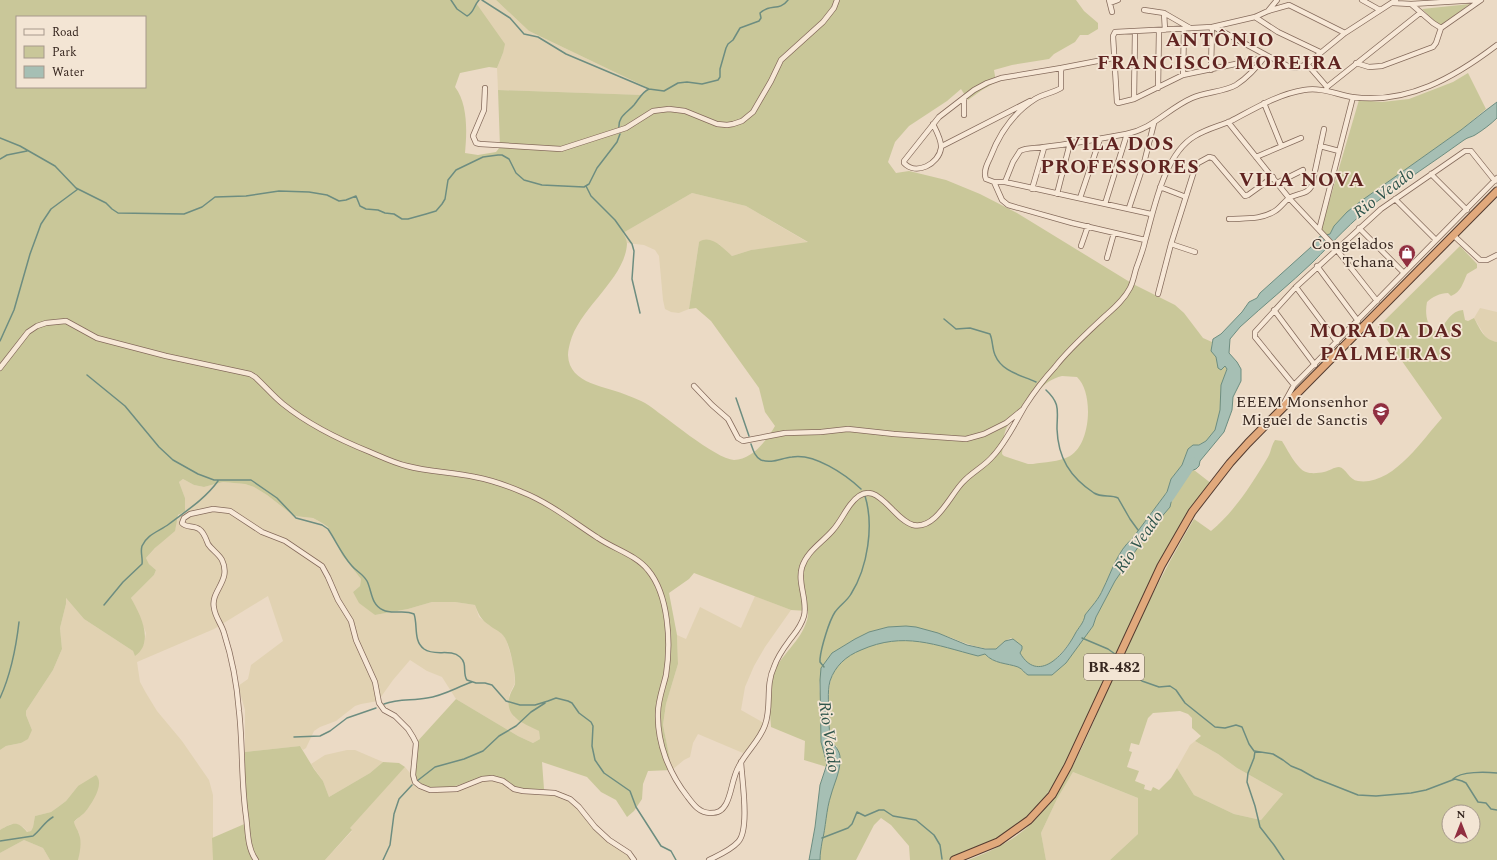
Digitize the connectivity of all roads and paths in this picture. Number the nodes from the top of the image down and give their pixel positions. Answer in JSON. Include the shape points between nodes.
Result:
{"nodes":[{"id":1,"x":837,"y":0,"type":"edge"},
{"id":2,"x":1118,"y":0,"type":"edge"},
{"id":3,"x":1277,"y":0,"type":"edge"},
{"id":4,"x":1362,"y":0,"type":"edge"},
{"id":5,"x":1480,"y":0,"type":"edge"},
{"id":6,"x":1109,"y":1,"type":"edge"},
{"id":7,"x":1394,"y":1,"type":"edge"},
{"id":8,"x":1411,"y":4,"type":"junction"},
{"id":9,"x":1144,"y":10,"type":"dead end"},
{"id":10,"x":1380,"y":10,"type":"junction"},
{"id":11,"x":1268,"y":11,"type":"junction"},
{"id":12,"x":1112,"y":12,"type":"dead end"},
{"id":13,"x":1164,"y":13,"type":"junction"},
{"id":14,"x":1420,"y":13,"type":"junction"},
{"id":15,"x":1255,"y":17,"type":"junction"},
{"id":16,"x":1213,"y":27,"type":"junction"},
{"id":17,"x":1191,"y":28,"type":"junction"},
{"id":18,"x":1441,"y":28,"type":"junction"},
{"id":19,"x":1184,"y":29,"type":"junction"},
{"id":20,"x":1165,"y":30,"type":"junction"},
{"id":21,"x":1159,"y":31,"type":"junction"},
{"id":22,"x":1135,"y":32,"type":"junction"},
{"id":23,"x":1345,"y":33,"type":"junction"},
{"id":24,"x":1497,"y":45,"type":"edge"},
{"id":25,"x":1320,"y":52,"type":"junction"},
{"id":26,"x":1265,"y":57,"type":"junction"},
{"id":27,"x":1113,"y":58,"type":"junction"},
{"id":28,"x":1356,"y":63,"type":"junction"},
{"id":29,"x":1307,"y":64,"type":"junction"},
{"id":30,"x":1062,"y":68,"type":"junction"},
{"id":31,"x":1211,"y":70,"type":"junction"},
{"id":32,"x":1182,"y":75,"type":"junction"},
{"id":33,"x":485,"y":88,"type":"dead end"},
{"id":34,"x":1158,"y":88,"type":"junction"},
{"id":35,"x":1326,"y":89,"type":"junction"},
{"id":36,"x":1353,"y":97,"type":"junction"},
{"id":37,"x":964,"y":98,"type":"junction"},
{"id":38,"x":1035,"y":99,"type":"junction"},
{"id":39,"x":1134,"y":99,"type":"junction"},
{"id":40,"x":1264,"y":103,"type":"junction"},
{"id":41,"x":964,"y":115,"type":"dead end"},
{"id":42,"x":1228,"y":122,"type":"junction"},
{"id":43,"x":1154,"y":123,"type":"junction"},
{"id":44,"x":933,"y":124,"type":"junction"},
{"id":45,"x":1324,"y":129,"type":"dead end"},
{"id":46,"x":1127,"y":134,"type":"junction"},
{"id":47,"x":1301,"y":138,"type":"dead end"},
{"id":48,"x":1100,"y":139,"type":"junction"},
{"id":49,"x":1070,"y":143,"type":"junction"},
{"id":50,"x":1281,"y":145,"type":"junction"},
{"id":51,"x":942,"y":146,"type":"junction"},
{"id":52,"x":1320,"y":146,"type":"junction"},
{"id":53,"x":1044,"y":148,"type":"junction"},
{"id":54,"x":1339,"y":151,"type":"junction"},
{"id":55,"x":1256,"y":157,"type":"junction"},
{"id":56,"x":1303,"y":170,"type":"dead end"},
{"id":57,"x":1431,"y":174,"type":"junction"},
{"id":58,"x":1272,"y":177,"type":"junction"},
{"id":59,"x":1496,"y":180,"type":"edge"},
{"id":60,"x":994,"y":182,"type":"junction"},
{"id":61,"x":1005,"y":182,"type":"junction"},
{"id":62,"x":1277,"y":183,"type":"junction"},
{"id":63,"x":1160,"y":188,"type":"junction"},
{"id":64,"x":1032,"y":189,"type":"junction"},
{"id":65,"x":1497,"y":191,"type":"edge"},
{"id":66,"x":1057,"y":194,"type":"junction"},
{"id":67,"x":1186,"y":197,"type":"junction"},
{"id":68,"x":1080,"y":198,"type":"junction"},
{"id":69,"x":1289,"y":198,"type":"junction"},
{"id":70,"x":1395,"y":199,"type":"junction"},
{"id":71,"x":1105,"y":204,"type":"junction"},
{"id":72,"x":1129,"y":208,"type":"junction"},
{"id":73,"x":1467,"y":210,"type":"junction"},
{"id":74,"x":1151,"y":214,"type":"junction"},
{"id":75,"x":1229,"y":219,"type":"dead end"},
{"id":76,"x":1088,"y":226,"type":"junction"},
{"id":77,"x":1359,"y":228,"type":"junction"},
{"id":78,"x":1319,"y":230,"type":"junction"},
{"id":79,"x":1114,"y":233,"type":"junction"},
{"id":80,"x":1452,"y":235,"type":"junction"},
{"id":81,"x":1146,"y":240,"type":"junction"},
{"id":82,"x":1436,"y":240,"type":"junction"},
{"id":83,"x":1171,"y":244,"type":"junction"},
{"id":84,"x":1081,"y":246,"type":"dead end"},
{"id":85,"x":1336,"y":250,"type":"junction"},
{"id":86,"x":1195,"y":252,"type":"dead end"},
{"id":87,"x":1497,"y":255,"type":"edge"},
{"id":88,"x":1107,"y":258,"type":"dead end"},
{"id":89,"x":1317,"y":266,"type":"junction"},
{"id":90,"x":1404,"y":273,"type":"junction"},
{"id":91,"x":1296,"y":286,"type":"junction"},
{"id":92,"x":1158,"y":294,"type":"dead end"},
{"id":93,"x":1377,"y":301,"type":"junction"},
{"id":94,"x":1274,"y":310,"type":"junction"},
{"id":95,"x":1358,"y":321,"type":"junction"},
{"id":96,"x":1336,"y":342,"type":"junction"},
{"id":97,"x":1315,"y":365,"type":"junction"},
{"id":98,"x":0,"y":368,"type":"edge"},
{"id":99,"x":694,"y":386,"type":"dead end"},
{"id":100,"x":1294,"y":386,"type":"junction"},
{"id":101,"x":1024,"y":408,"type":"junction"},
{"id":102,"x":1280,"y":410,"type":"junction"},
{"id":103,"x":741,"y":762,"type":"junction"},
{"id":104,"x":256,"y":860,"type":"edge"},
{"id":105,"x":634,"y":860,"type":"edge"},
{"id":106,"x":709,"y":860,"type":"edge"},
{"id":107,"x":954,"y":860,"type":"edge"}],
"edges":[{"from":1,"to":33,"type":"street","via":[[823,22],[781,60],[753,112],[733,124],[717,124],[685,111],[669,109],[653,111],[626,128],[561,149],[480,144],[476,143],[473,136],[484,110]]},
{"from":2,"to":6,"type":"street"},
{"from":3,"to":11,"type":"street"},
{"from":4,"to":10,"type":"street"},
{"from":5,"to":8,"type":"street"},
{"from":5,"to":18,"type":"street"},
{"from":6,"to":12,"type":"street"},
{"from":7,"to":8,"type":"street"},
{"from":7,"to":10,"type":"street"},
{"from":8,"to":14,"type":"street"},
{"from":9,"to":13,"type":"street"},
{"from":10,"to":23,"type":"street"},
{"from":11,"to":15,"type":"street"},
{"from":11,"to":23,"type":"street","via":[[1291,5]]},
{"from":13,"to":17,"type":"street"},
{"from":13,"to":20,"type":"street"},
{"from":14,"to":18,"type":"street"},
{"from":14,"to":28,"type":"street"},
{"from":15,"to":16,"type":"street"},
{"from":15,"to":25,"type":"street","via":[[1278,32]]},
{"from":16,"to":17,"type":"street"},
{"from":16,"to":26,"type":"street"},
{"from":16,"to":31,"type":"street"},
{"from":17,"to":19,"type":"street"},
{"from":18,"to":28,"type":"street","via":[[1435,45],[1412,56],[1378,67]]},
{"from":19,"to":20,"type":"street"},
{"from":19,"to":32,"type":"street"},
{"from":20,"to":21,"type":"street"},
{"from":21,"to":22,"type":"street"},
{"from":21,"to":34,"type":"street"},
{"from":22,"to":27,"type":"street","via":[[1116,32],[1113,36]]},
{"from":22,"to":39,"type":"street"},
{"from":23,"to":25,"type":"street"},
{"from":24,"to":36,"type":"street","via":[[1454,75],[1424,88],[1390,97]]},
{"from":25,"to":29,"type":"street"},
{"from":26,"to":29,"type":"street","via":[[1290,67],[1300,68]]},
{"from":26,"to":31,"type":"street"},
{"from":26,"to":43,"type":"street","via":[[1235,85],[1191,98]]},
{"from":27,"to":30,"type":"street"},
{"from":27,"to":39,"type":"street","via":[[1116,102]]},
{"from":28,"to":35,"type":"street"},
{"from":29,"to":35,"type":"street"},
{"from":30,"to":37,"type":"street","via":[[993,80]]},
{"from":30,"to":38,"type":"street","via":[[1061,88]]},
{"from":31,"to":32,"type":"street"},
{"from":32,"to":34,"type":"street"},
{"from":34,"to":39,"type":"street"},
{"from":35,"to":36,"type":"street"},
{"from":35,"to":40,"type":"street","via":[[1310,88],[1295,91]]},
{"from":36,"to":54,"type":"street"},
{"from":37,"to":41,"type":"street"},
{"from":37,"to":44,"type":"street"},
{"from":38,"to":51,"type":"street"},
{"from":38,"to":60,"type":"street","via":[[1012,119],[996,143],[985,174],[986,178]]},
{"from":40,"to":42,"type":"street"},
{"from":40,"to":50,"type":"street"},
{"from":42,"to":55,"type":"street"},
{"from":42,"to":63,"type":"street","via":[[1189,140],[1176,155]]},
{"from":43,"to":46,"type":"street"},
{"from":43,"to":72,"type":"street"},
{"from":44,"to":51,"type":"street"},
{"from":44,"to":51,"type":"street","via":[[904,163],[910,167],[926,167],[940,152]]},
{"from":45,"to":52,"type":"street"},
{"from":46,"to":48,"type":"street"},
{"from":46,"to":71,"type":"street"},
{"from":47,"to":50,"type":"street"},
{"from":48,"to":49,"type":"street"},
{"from":48,"to":68,"type":"street"},
{"from":49,"to":53,"type":"street"},
{"from":49,"to":66,"type":"street"},
{"from":50,"to":55,"type":"street"},
{"from":52,"to":54,"type":"street"},
{"from":52,"to":69,"type":"street","via":[[1311,187],[1308,191]]},
{"from":53,"to":61,"type":"street","via":[[1020,150]]},
{"from":53,"to":64,"type":"street"},
{"from":54,"to":78,"type":"street"},
{"from":55,"to":58,"type":"street"},
{"from":56,"to":62,"type":"street"},
{"from":57,"to":59,"type":"street","via":[[1464,151],[1471,151]]},
{"from":57,"to":70,"type":"street"},
{"from":57,"to":73,"type":"street"},
{"from":58,"to":62,"type":"street"},
{"from":58,"to":67,"type":"street","via":[[1245,196],[1214,159],[1209,157],[1198,163],[1195,168]]},
{"from":59,"to":73,"type":"street"},
{"from":60,"to":61,"type":"street"},
{"from":60,"to":76,"type":"street","via":[[1006,204]]},
{"from":61,"to":64,"type":"street"},
{"from":62,"to":69,"type":"street"},
{"from":63,"to":67,"type":"street"},
{"from":63,"to":74,"type":"street"},
{"from":64,"to":66,"type":"street"},
{"from":65,"to":80,"type":"highway","number":"BR-482"},
{"from":66,"to":68,"type":"street"},
{"from":67,"to":83,"type":"street"},
{"from":68,"to":71,"type":"street"},
{"from":69,"to":75,"type":"street","via":[[1275,211],[1266,215]]},
{"from":69,"to":78,"type":"street"},
{"from":70,"to":77,"type":"street"},
{"from":70,"to":82,"type":"street"},
{"from":71,"to":72,"type":"street"},
{"from":72,"to":74,"type":"street"},
{"from":73,"to":82,"type":"street"},
{"from":74,"to":81,"type":"street"},
{"from":76,"to":79,"type":"street"},
{"from":76,"to":84,"type":"street"},
{"from":77,"to":85,"type":"street"},
{"from":77,"to":90,"type":"street"},
{"from":78,"to":85,"type":"street"},
{"from":79,"to":81,"type":"street"},
{"from":79,"to":88,"type":"street"},
{"from":80,"to":87,"type":"street","via":[[1480,260]]},
{"from":80,"to":102,"type":"highway","number":"BR-482","via":[[1333,359]]},
{"from":81,"to":101,"type":"street","via":[[1130,289],[1060,360]]},
{"from":82,"to":90,"type":"street"},
{"from":83,"to":86,"type":"street"},
{"from":83,"to":92,"type":"street"},
{"from":85,"to":89,"type":"street"},
{"from":85,"to":93,"type":"street"},
{"from":89,"to":91,"type":"street"},
{"from":89,"to":95,"type":"street"},
{"from":90,"to":93,"type":"street"},
{"from":91,"to":94,"type":"street"},
{"from":91,"to":96,"type":"street"},
{"from":93,"to":95,"type":"street"},
{"from":94,"to":97,"type":"street"},
{"from":94,"to":100,"type":"street","via":[[1255,332],[1255,336]]},
{"from":95,"to":96,"type":"street"},
{"from":96,"to":97,"type":"street"},
{"from":97,"to":100,"type":"street"},
{"from":98,"to":103,"type":"street","via":[[28,332],[46,323],[66,321],[97,338],[250,374],[287,408],[320,428],[400,464],[478,477],[545,502],[607,544],[639,561],[655,580],[666,616],[668,646],[658,707],[659,730],[664,754],[674,777],[695,807],[710,813],[719,812],[726,804],[736,770]]},
{"from":99,"to":101,"type":"street","via":[[728,419],[738,438],[743,441],[785,433],[848,429],[966,438],[996,428]]},
{"from":100,"to":102,"type":"street"},
{"from":101,"to":103,"type":"street","via":[[997,452],[964,480],[931,521],[924,525],[911,524],[874,495],[865,493],[850,504],[838,524],[812,551],[800,572],[805,604],[803,619],[777,659],[768,682],[767,720],[764,729]]},
{"from":102,"to":107,"type":"highway","number":"BR-482","via":[[1230,463],[1192,512],[1142,606],[1052,795],[1029,820],[1008,836]]},
{"from":103,"to":106,"type":"street","via":[[745,823],[743,834],[739,842],[730,849]]},
{"from":104,"to":105,"type":"street","via":[[250,844],[242,792],[239,710],[231,660],[225,635],[213,608],[214,596],[223,582],[224,567],[201,530],[182,523],[186,516],[213,509],[230,511],[262,532],[285,541],[323,568],[351,621],[356,640],[375,682],[378,703],[408,729],[416,743],[413,775],[415,782],[430,790],[449,790],[492,778],[518,790],[555,793],[570,799],[608,840],[630,853]]}]}
